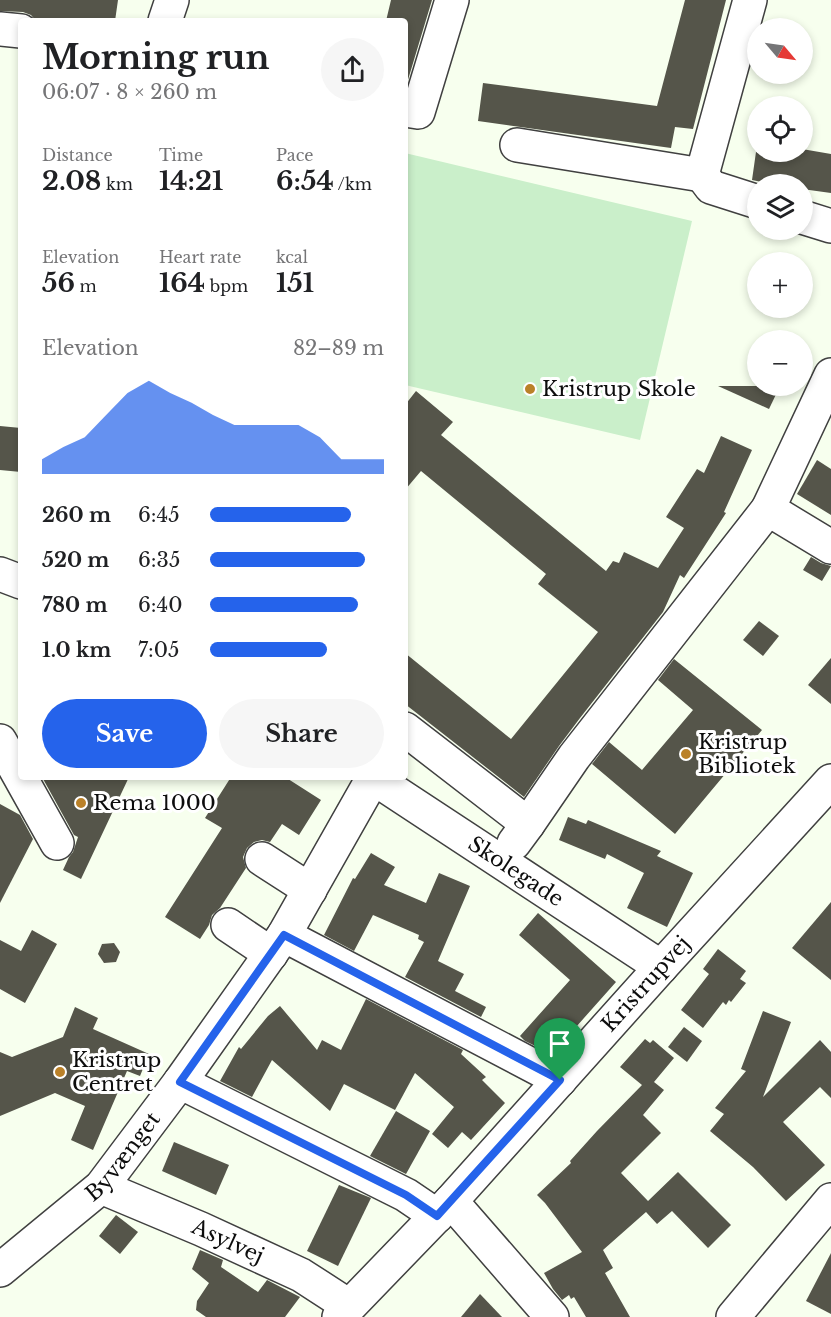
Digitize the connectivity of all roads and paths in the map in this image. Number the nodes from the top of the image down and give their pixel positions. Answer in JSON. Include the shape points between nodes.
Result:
{"nodes":[{"id":1,"x":172,"y":0,"type":"edge"},
{"id":2,"x":452,"y":0,"type":"edge"},
{"id":3,"x":750,"y":0,"type":"edge"},
{"id":4,"x":166,"y":18,"type":"edge"},
{"id":5,"x":0,"y":29,"type":"edge"},
{"id":6,"x":18,"y":31,"type":"edge"},
{"id":7,"x":408,"y":110,"type":"edge"},
{"id":8,"x":517,"y":145,"type":"dead end"},
{"id":9,"x":702,"y":175,"type":"junction"},
{"id":10,"x":747,"y":198,"type":"edge"},
{"id":11,"x":813,"y":220,"type":"edge"},
{"id":12,"x":831,"y":226,"type":"edge"},
{"id":13,"x":831,"y":375,"type":"edge"},
{"id":14,"x":768,"y":509,"type":"junction"},
{"id":15,"x":831,"y":547,"type":"edge"},
{"id":16,"x":0,"y":574,"type":"edge"},
{"id":17,"x":18,"y":581,"type":"edge"},
{"id":18,"x":408,"y":731,"type":"edge"},
{"id":19,"x":0,"y":741,"type":"edge"},
{"id":20,"x":18,"y":773,"type":"edge"},
{"id":21,"x":22,"y":780,"type":"edge"},
{"id":22,"x":371,"y":780,"type":"edge"},
{"id":23,"x":375,"y":780,"type":"edge"},
{"id":24,"x":831,"y":781,"type":"edge"},
{"id":25,"x":528,"y":824,"type":"junction"},
{"id":26,"x":57,"y":843,"type":"dead end"},
{"id":27,"x":262,"y":860,"type":"dead end"},
{"id":28,"x":501,"y":862,"type":"junction"},
{"id":29,"x":310,"y":890,"type":"junction"},
{"id":30,"x":228,"y":925,"type":"dead end"},
{"id":31,"x":278,"y":944,"type":"junction"},
{"id":32,"x":661,"y":967,"type":"junction"},
{"id":33,"x":560,"y":1080,"type":"junction"},
{"id":34,"x":180,"y":1082,"type":"junction"},
{"id":35,"x":101,"y":1187,"type":"junction"},
{"id":36,"x":831,"y":1200,"type":"edge"},
{"id":37,"x":444,"y":1208,"type":"junction"},
{"id":38,"x":0,"y":1270,"type":"edge"},
{"id":39,"x":344,"y":1312,"type":"edge"},
{"id":40,"x":552,"y":1317,"type":"edge"},
{"id":41,"x":734,"y":1317,"type":"edge"}],
"edges":[{"from":1,"to":4,"type":"street"},
{"from":2,"to":7,"type":"street","via":[[418,112]]},
{"from":3,"to":9,"type":"street"},
{"from":5,"to":6,"type":"street"},
{"from":8,"to":9,"type":"street"},
{"from":9,"to":10,"type":"street","via":[[711,187]]},
{"from":11,"to":12,"type":"street"},
{"from":13,"to":14,"type":"street"},
{"from":14,"to":15,"type":"street"},
{"from":14,"to":25,"type":"street","via":[[574,757]]},
{"from":16,"to":17,"type":"street"},
{"from":18,"to":25,"type":"street"},
{"from":19,"to":20,"type":"street"},
{"from":21,"to":26,"type":"street"},
{"from":22,"to":29,"type":"street","name":"Byvænget"},
{"from":23,"to":28,"type":"street","name":"Skolegade"},
{"from":24,"to":32,"type":"street","name":"Kristrupvej"},
{"from":25,"to":28,"type":"street"},
{"from":27,"to":29,"type":"street"},
{"from":28,"to":32,"type":"street","name":"Skolegade"},
{"from":29,"to":31,"type":"street","name":"Byvænget"},
{"from":30,"to":31,"type":"street"},
{"from":31,"to":33,"type":"street"},
{"from":31,"to":34,"type":"street","name":"Byvænget"},
{"from":32,"to":33,"type":"street","name":"Kristrupvej"},
{"from":33,"to":37,"type":"street","name":"Kristrupvej"},
{"from":34,"to":35,"type":"street","name":"Byvænget"},
{"from":34,"to":37,"type":"street","via":[[406,1195]]},
{"from":35,"to":38,"type":"street","name":"Byvænget"},
{"from":35,"to":39,"type":"street","name":"Asylvej","via":[[302,1275]]},
{"from":36,"to":41,"type":"street"},
{"from":37,"to":39,"type":"street","name":"Kristrupvej"},
{"from":37,"to":40,"type":"street"}]}
